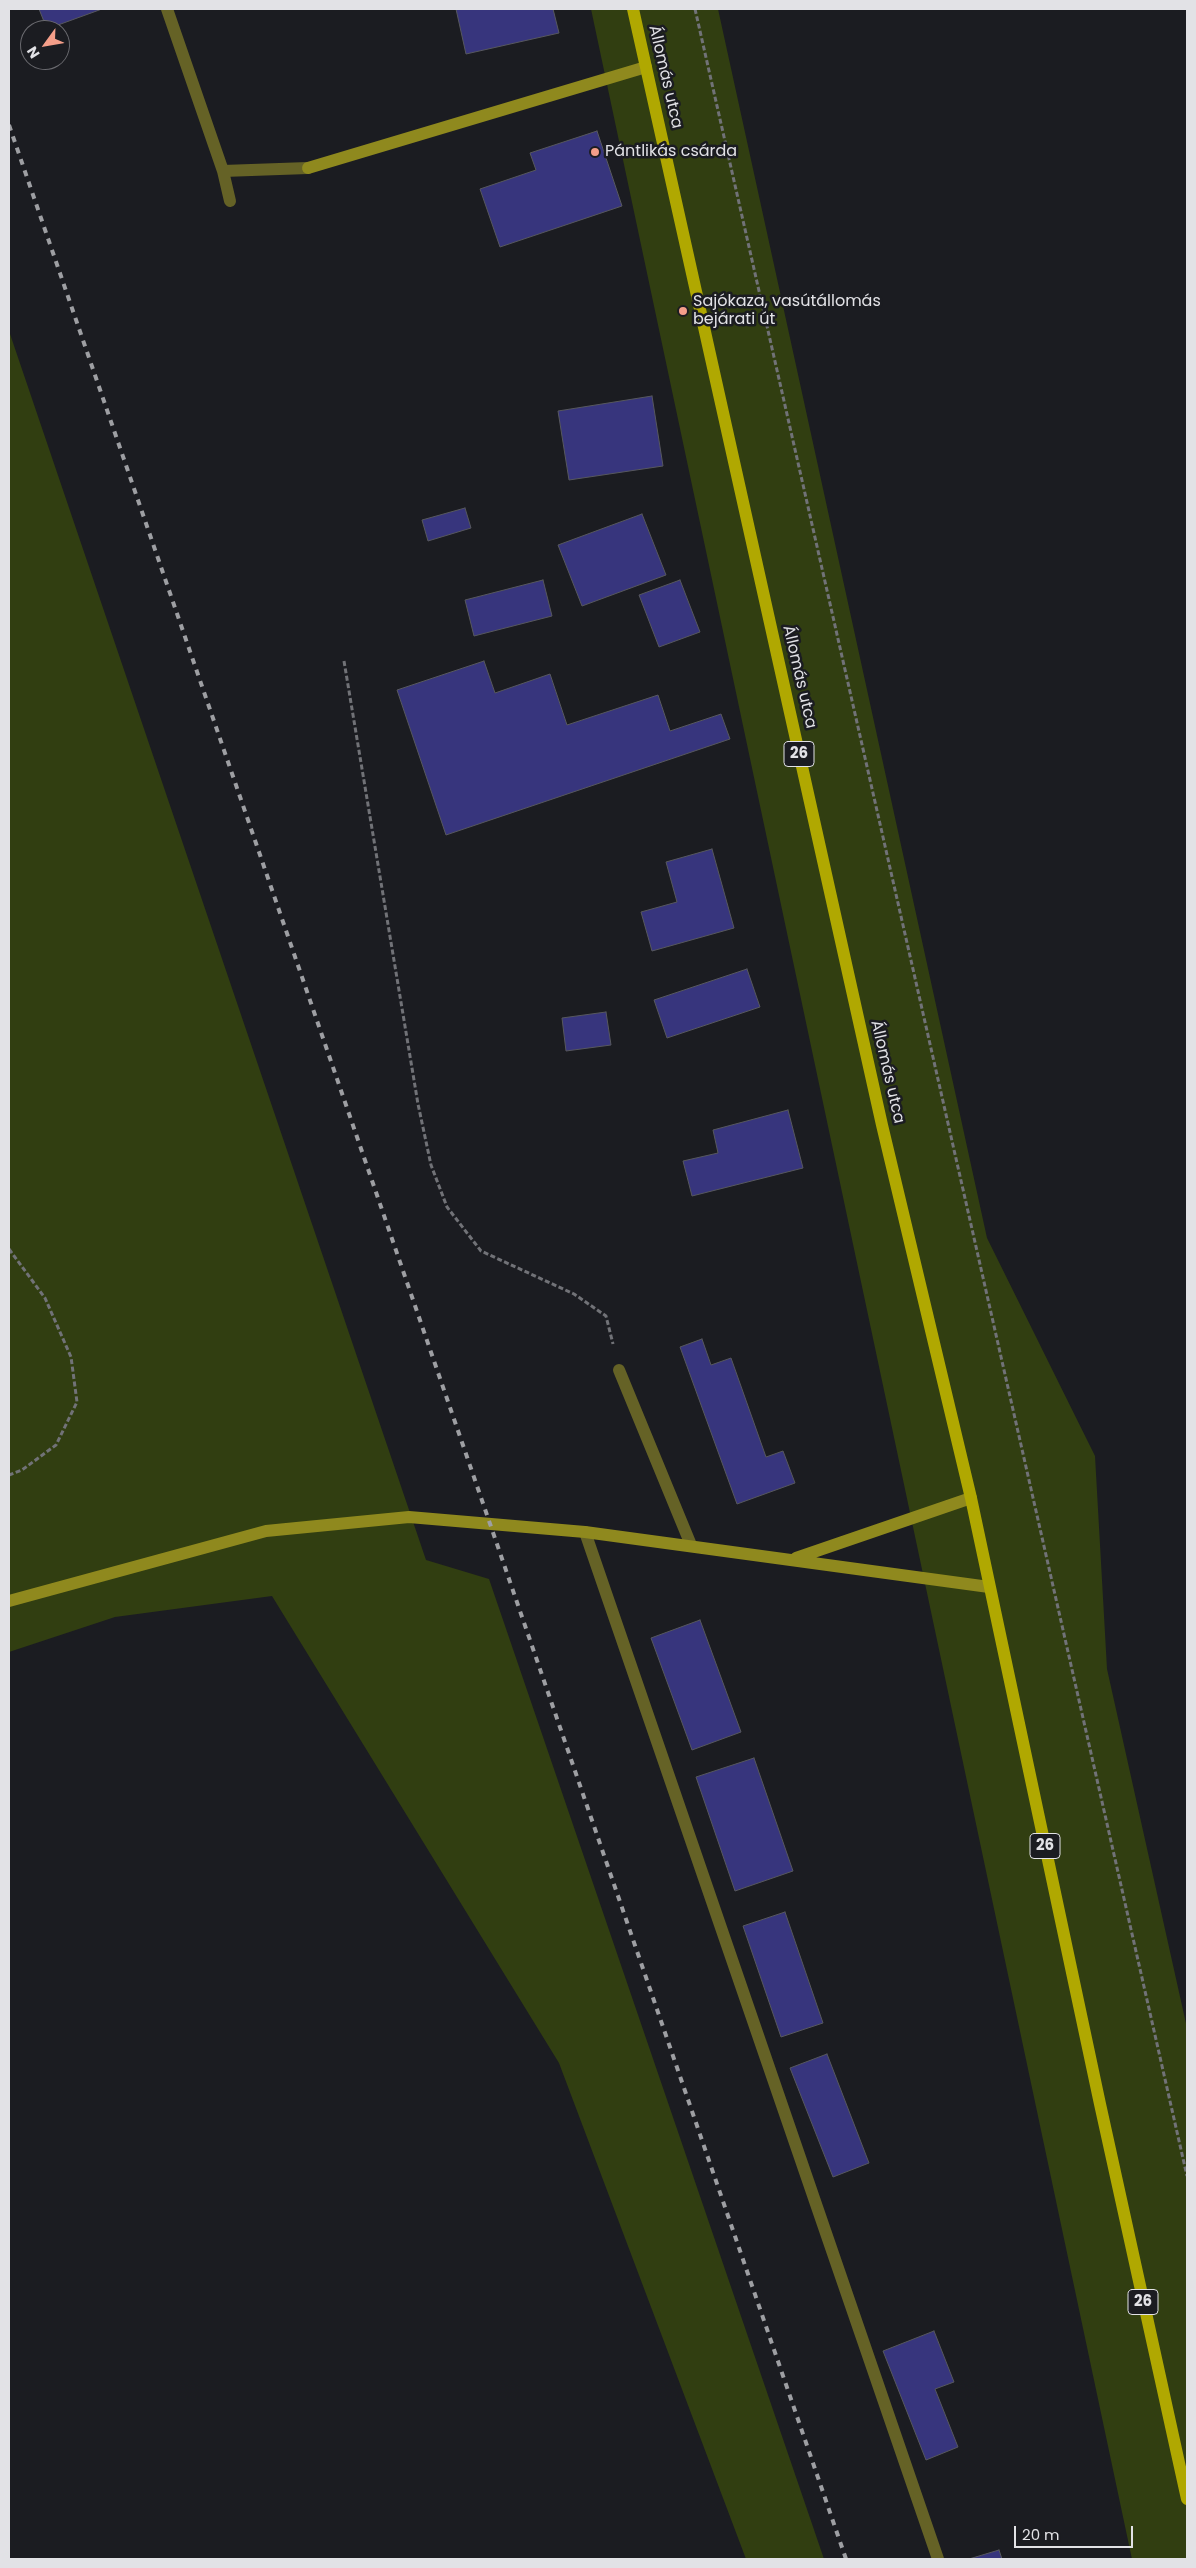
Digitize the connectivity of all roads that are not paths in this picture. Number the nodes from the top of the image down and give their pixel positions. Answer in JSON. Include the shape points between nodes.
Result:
{"nodes":[{"id":1,"x":167,"y":9,"type":"edge"},
{"id":2,"x":633,"y":9,"type":"edge"},
{"id":3,"x":646,"y":67,"type":"junction"},
{"id":4,"x":308,"y":168,"type":"joint"},
{"id":5,"x":223,"y":171,"type":"junction"},
{"id":6,"x":230,"y":201,"type":"dead end"},
{"id":7,"x":619,"y":1370,"type":"road end"},
{"id":8,"x":971,"y":1498,"type":"junction"},
{"id":9,"x":586,"y":1532,"type":"junction"},
{"id":10,"x":691,"y":1545,"type":"junction"},
{"id":11,"x":792,"y":1559,"type":"junction"},
{"id":12,"x":990,"y":1588,"type":"junction"},
{"id":13,"x":9,"y":1601,"type":"edge"},
{"id":14,"x":1187,"y":2499,"type":"edge"},
{"id":15,"x":938,"y":2559,"type":"edge"}],
"edges":[{"from":1,"to":5,"type":"street"},
{"from":2,"to":3,"type":"main road","name":"Állomás utca","number":"26"},
{"from":3,"to":4,"type":"main road"},
{"from":3,"to":8,"type":"main road","name":"Állomás utca","number":"26","via":[[880,1115]]},
{"from":4,"to":5,"type":"street"},
{"from":5,"to":6,"type":"street"},
{"from":7,"to":10,"type":"street"},
{"from":8,"to":11,"type":"main road"},
{"from":8,"to":12,"type":"main road","number":"26"},
{"from":9,"to":10,"type":"main road"},
{"from":9,"to":13,"type":"main road","via":[[409,1517],[266,1531]]},
{"from":9,"to":15,"type":"street"},
{"from":10,"to":11,"type":"main road"},
{"from":11,"to":12,"type":"main road"},
{"from":12,"to":14,"type":"main road","number":"26"}]}
